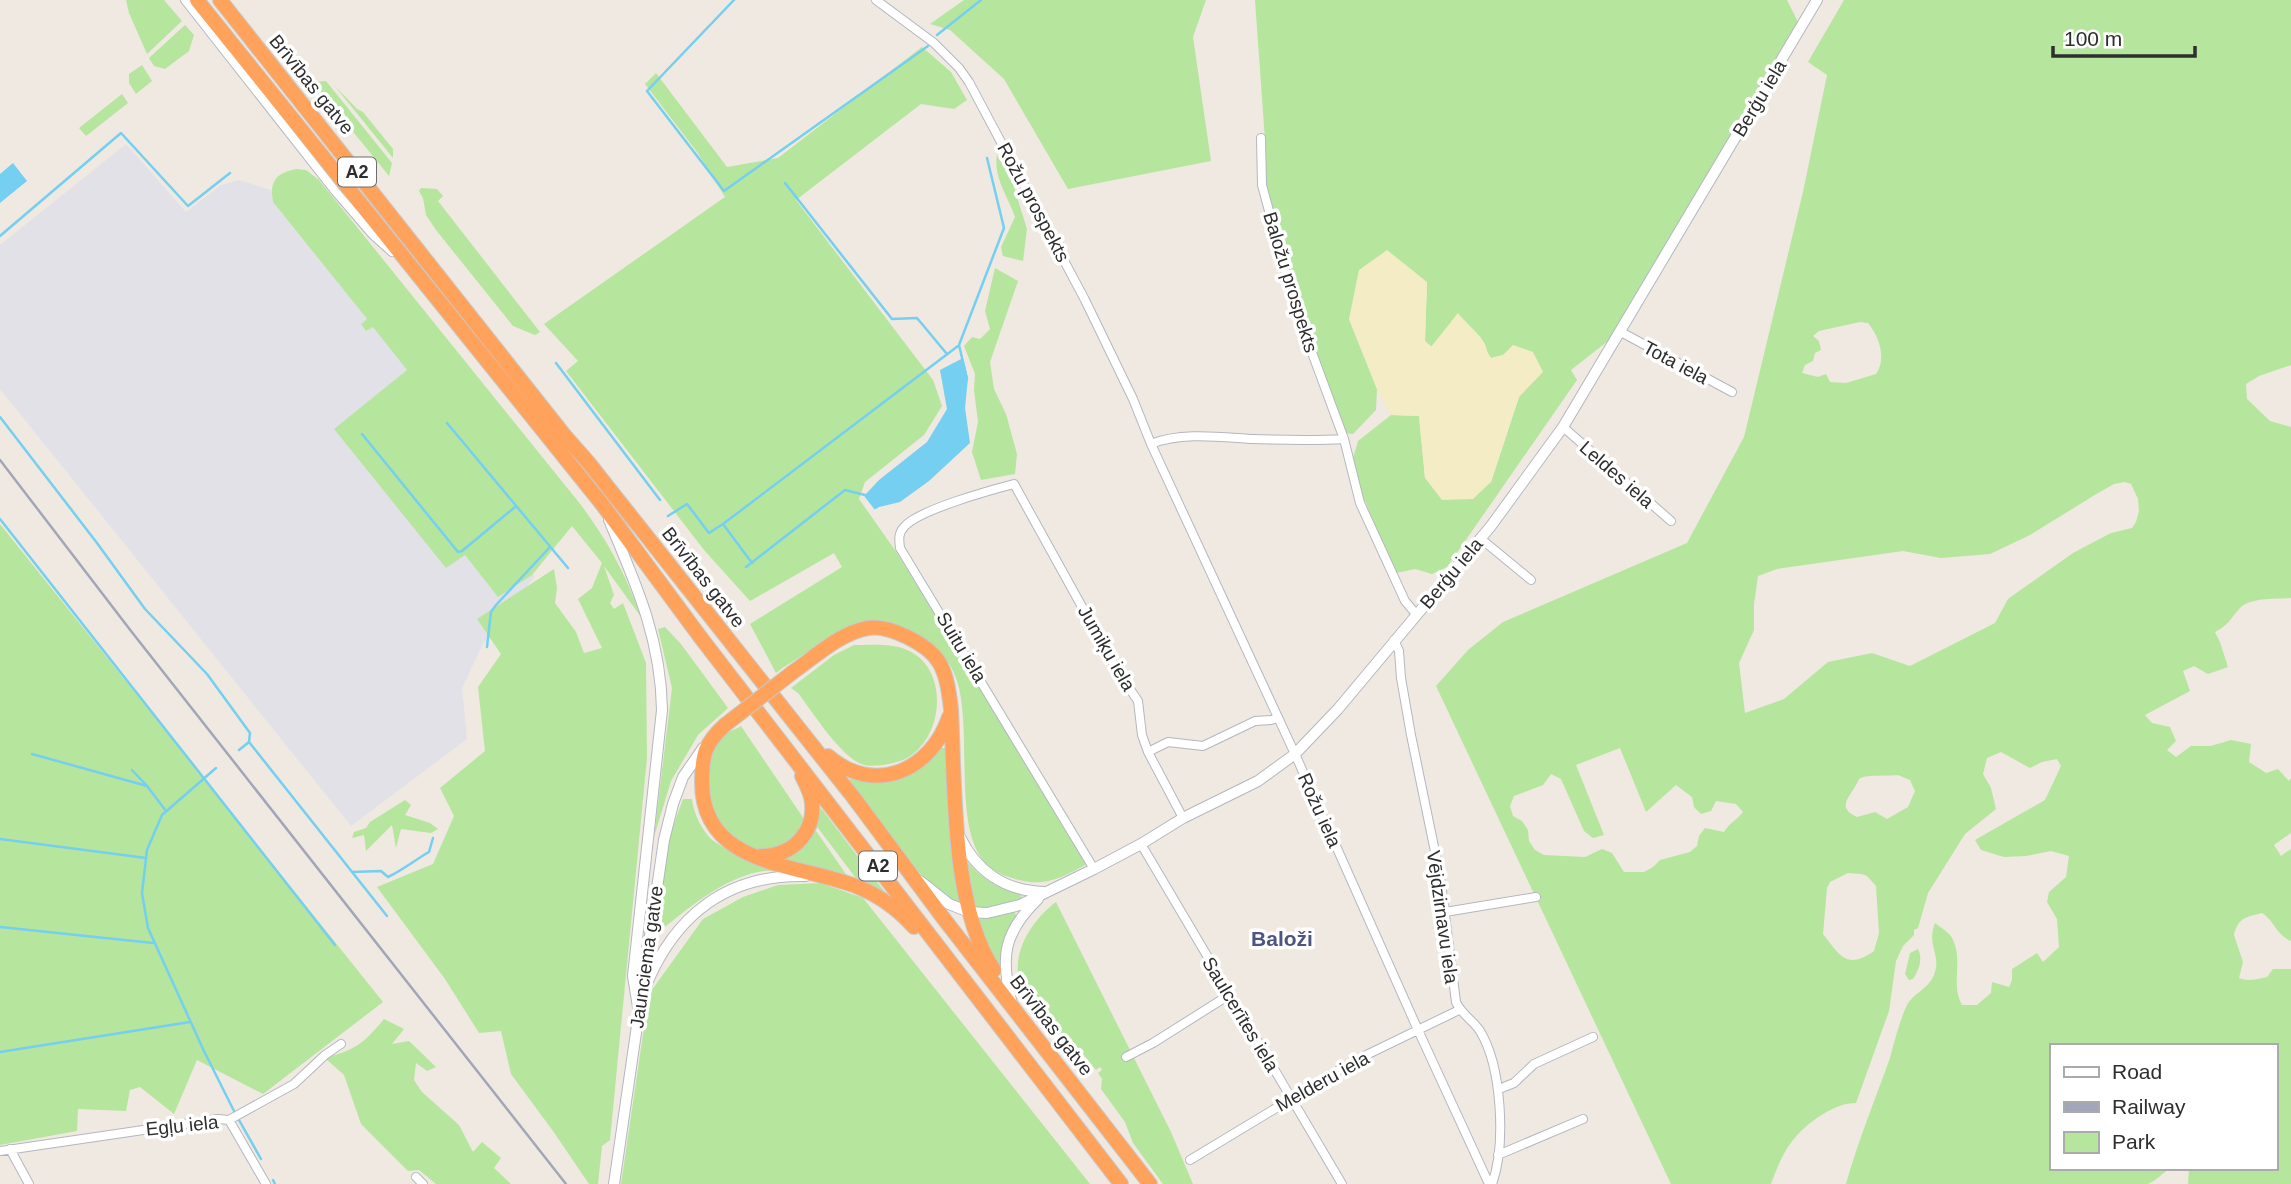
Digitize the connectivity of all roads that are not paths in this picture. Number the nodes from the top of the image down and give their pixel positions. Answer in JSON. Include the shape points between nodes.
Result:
{"nodes":[{"id":1,"x":185,"y":0,"type":"edge"},
{"id":2,"x":197,"y":0,"type":"edge"},
{"id":3,"x":220,"y":0,"type":"edge"},
{"id":4,"x":876,"y":0,"type":"edge"},
{"id":5,"x":1817,"y":0,"type":"edge"},
{"id":6,"x":1261,"y":138,"type":"dead end"},
{"id":7,"x":410,"y":268,"type":"junction"},
{"id":8,"x":1620,"y":332,"type":"junction"},
{"id":9,"x":1732,"y":392,"type":"dead end"},
{"id":10,"x":1563,"y":427,"type":"junction"},
{"id":11,"x":1344,"y":439,"type":"junction"},
{"id":12,"x":1150,"y":441,"type":"junction"},
{"id":13,"x":1014,"y":484,"type":"joint"},
{"id":14,"x":603,"y":504,"type":"junction"},
{"id":15,"x":1671,"y":521,"type":"dead end"},
{"id":16,"x":1480,"y":538,"type":"junction"},
{"id":17,"x":1531,"y":580,"type":"dead end"},
{"id":18,"x":1416,"y":614,"type":"junction"},
{"id":19,"x":1394,"y":640,"type":"junction"},
{"id":20,"x":780,"y":704,"type":"junction"},
{"id":21,"x":951,"y":709,"type":"junction"},
{"id":22,"x":1278,"y":718,"type":"junction"},
{"id":23,"x":709,"y":740,"type":"junction"},
{"id":24,"x":1148,"y":752,"type":"junction"},
{"id":25,"x":1295,"y":754,"type":"junction"},
{"id":26,"x":794,"y":758,"type":"junction"},
{"id":27,"x":1183,"y":818,"type":"junction"},
{"id":28,"x":957,"y":832,"type":"junction"},
{"id":29,"x":1141,"y":844,"type":"junction"},
{"id":30,"x":753,"y":856,"type":"junction"},
{"id":31,"x":1094,"y":869,"type":"junction"},
{"id":32,"x":908,"y":871,"type":"junction"},
{"id":33,"x":817,"y":876,"type":"junction"},
{"id":34,"x":1046,"y":892,"type":"junction"},
{"id":35,"x":1536,"y":897,"type":"dead end"},
{"id":36,"x":969,"y":912,"type":"junction"},
{"id":37,"x":1446,"y":912,"type":"junction"},
{"id":38,"x":961,"y":974,"type":"junction"},
{"id":39,"x":1009,"y":992,"type":"junction"},
{"id":40,"x":1229,"y":995,"type":"junction"},
{"id":41,"x":638,"y":1007,"type":"junction"},
{"id":42,"x":1013,"y":1007,"type":"junction"},
{"id":43,"x":1459,"y":1010,"type":"junction"},
{"id":44,"x":1418,"y":1030,"type":"junction"},
{"id":45,"x":1592,"y":1037,"type":"dead end"},
{"id":46,"x":341,"y":1044,"type":"dead end"},
{"id":47,"x":1126,"y":1057,"type":"dead end"},
{"id":48,"x":1499,"y":1089,"type":"junction"},
{"id":49,"x":1291,"y":1097,"type":"junction"},
{"id":50,"x":1583,"y":1119,"type":"dead end"},
{"id":51,"x":229,"y":1120,"type":"junction"},
{"id":52,"x":10,"y":1149,"type":"junction"},
{"id":53,"x":0,"y":1151,"type":"edge"},
{"id":54,"x":1498,"y":1155,"type":"junction"},
{"id":55,"x":1190,"y":1160,"type":"dead end"},
{"id":56,"x":416,"y":1177,"type":"dead end"},
{"id":57,"x":29,"y":1184,"type":"edge"},
{"id":58,"x":266,"y":1184,"type":"edge"},
{"id":59,"x":423,"y":1184,"type":"edge"},
{"id":60,"x":614,"y":1184,"type":"edge"},
{"id":61,"x":1121,"y":1184,"type":"edge"},
{"id":62,"x":1150,"y":1184,"type":"edge"},
{"id":63,"x":1342,"y":1184,"type":"edge"},
{"id":64,"x":1490,"y":1184,"type":"edge"}],
"edges":[{"from":1,"to":7,"type":"street","via":[[335,191]]},
{"from":2,"to":7,"type":"highway","name":"Brīvības gatve","number":"A2"},
{"from":3,"to":20,"type":"highway","name":"Brīvības gatve","number":"A2"},
{"from":4,"to":12,"type":"street","name":"Rožu prospekts","via":[[934,43],[969,82],[1085,300]]},
{"from":5,"to":8,"type":"main road","name":"Berģu iela"},
{"from":6,"to":11,"type":"street","name":"Baložu prospekts","via":[[1262,185],[1288,281]]},
{"from":7,"to":14,"type":"highway","name":"Brīvības gatve","number":"A2"},
{"from":8,"to":9,"type":"street","name":"Tota iela"},
{"from":8,"to":10,"type":"main road","name":"Berģu iela"},
{"from":10,"to":15,"type":"street","name":"Leldes iela"},
{"from":10,"to":16,"type":"main road","name":"Berģu iela"},
{"from":11,"to":12,"type":"street"},
{"from":11,"to":18,"type":"street","via":[[1360,503],[1405,601]]},
{"from":12,"to":22,"type":"street","name":"Rožu iela"},
{"from":13,"to":24,"type":"street","name":"Jumiķu iela","via":[[1138,701]]},
{"from":13,"to":31,"type":"street","name":"Suitu iela","via":[[912,520],[899,536],[900,548]]},
{"from":14,"to":26,"type":"highway","name":"Brīvības gatve","number":"A2"},
{"from":14,"to":41,"type":"main road","via":[[648,614],[662,691],[633,976]]},
{"from":16,"to":17,"type":"street"},
{"from":16,"to":18,"type":"main road","name":"Berģu iela"},
{"from":18,"to":19,"type":"main road","name":"Berģu iela"},
{"from":19,"to":25,"type":"main road","name":"Berģu iela"},
{"from":19,"to":37,"type":"street","name":"Vējdzirnavu iela"},
{"from":20,"to":21,"type":"highway","via":[[838,765],[873,776],[912,766],[930,752]]},
{"from":20,"to":32,"type":"highway","name":"Brīvības gatve","number":"A2"},
{"from":21,"to":23,"type":"highway","bridge":true,"via":[[938,660],[922,645],[890,629],[869,628],[848,635],[793,672]]},
{"from":21,"to":28,"type":"highway"},
{"from":22,"to":24,"type":"street","via":[[1255,721],[1203,746],[1168,742]]},
{"from":22,"to":25,"type":"street","name":"Rožu iela"},
{"from":23,"to":30,"type":"highway","via":[[702,764],[707,816],[722,837]]},
{"from":23,"to":41,"type":"main road","name":"Jaunciema gatve","via":[[683,778],[673,804]]},
{"from":24,"to":27,"type":"street","name":"Jumiķu iela"},
{"from":25,"to":27,"type":"main road","name":"Berģu iela","via":[[1258,780]]},
{"from":25,"to":44,"type":"street","name":"Rožu iela"},
{"from":26,"to":30,"type":"highway","via":[[811,797],[808,828],[793,848],[771,856]]},
{"from":26,"to":38,"type":"highway","name":"Brīvības gatve","number":"A2"},
{"from":27,"to":29,"type":"main road","name":"Berģu iela"},
{"from":28,"to":34,"type":"main road","via":[[988,875],[1010,886]]},
{"from":28,"to":36,"type":"highway"},
{"from":29,"to":31,"type":"main road","name":"Berģu iela"},
{"from":29,"to":40,"type":"street","name":"Saulcerītes iela"},
{"from":30,"to":33,"type":"highway"},
{"from":31,"to":34,"type":"main road","name":"Berģu iela"},
{"from":32,"to":36,"type":"main road","via":[[949,904]]},
{"from":32,"to":42,"type":"highway","name":"Brīvības gatve","number":"A2"},
{"from":33,"to":38,"type":"highway","via":[[880,899],[903,915],[942,961]]},
{"from":33,"to":41,"type":"main road","via":[[749,882],[702,907],[656,961]]},
{"from":34,"to":36,"type":"main road","name":"Berģu iela","via":[[1001,911]]},
{"from":34,"to":39,"type":"main road","via":[[1024,912],[1010,935],[1004,967]]},
{"from":35,"to":37,"type":"street"},
{"from":36,"to":39,"type":"highway","via":[[988,962]]},
{"from":37,"to":43,"type":"street","name":"Vējdzirnavu iela"},
{"from":38,"to":61,"type":"highway","name":"Brīvības gatve","number":"A2"},
{"from":39,"to":42,"type":"main road"},
{"from":40,"to":47,"type":"street"},
{"from":40,"to":49,"type":"street","name":"Saulcerītes iela"},
{"from":41,"to":60,"type":"main road","name":"Jaunciema gatve"},
{"from":42,"to":62,"type":"highway","name":"Brīvības gatve","number":"A2"},
{"from":43,"to":44,"type":"street","name":"Melderu iela"},
{"from":43,"to":48,"type":"street","name":"Vējdzirnavu iela","via":[[1479,1030],[1491,1054]]},
{"from":44,"to":49,"type":"street","name":"Melderu iela"},
{"from":44,"to":64,"type":"street","name":"Rožu iela"},
{"from":45,"to":48,"type":"street","via":[[1534,1064],[1514,1083]]},
{"from":46,"to":51,"type":"street","name":"Egļu iela","via":[[294,1084]]},
{"from":48,"to":54,"type":"street","name":"Vējdzirnavu iela"},
{"from":49,"to":55,"type":"street","name":"Melderu iela"},
{"from":49,"to":63,"type":"street","name":"Saulcerītes iela"},
{"from":50,"to":54,"type":"street"},
{"from":51,"to":52,"type":"street","name":"Egļu iela"},
{"from":51,"to":58,"type":"street"},
{"from":52,"to":53,"type":"street","name":"Egļu iela"},
{"from":52,"to":57,"type":"street"},
{"from":54,"to":64,"type":"street","name":"Vējdzirnavu iela"},
{"from":56,"to":59,"type":"street"}]}
